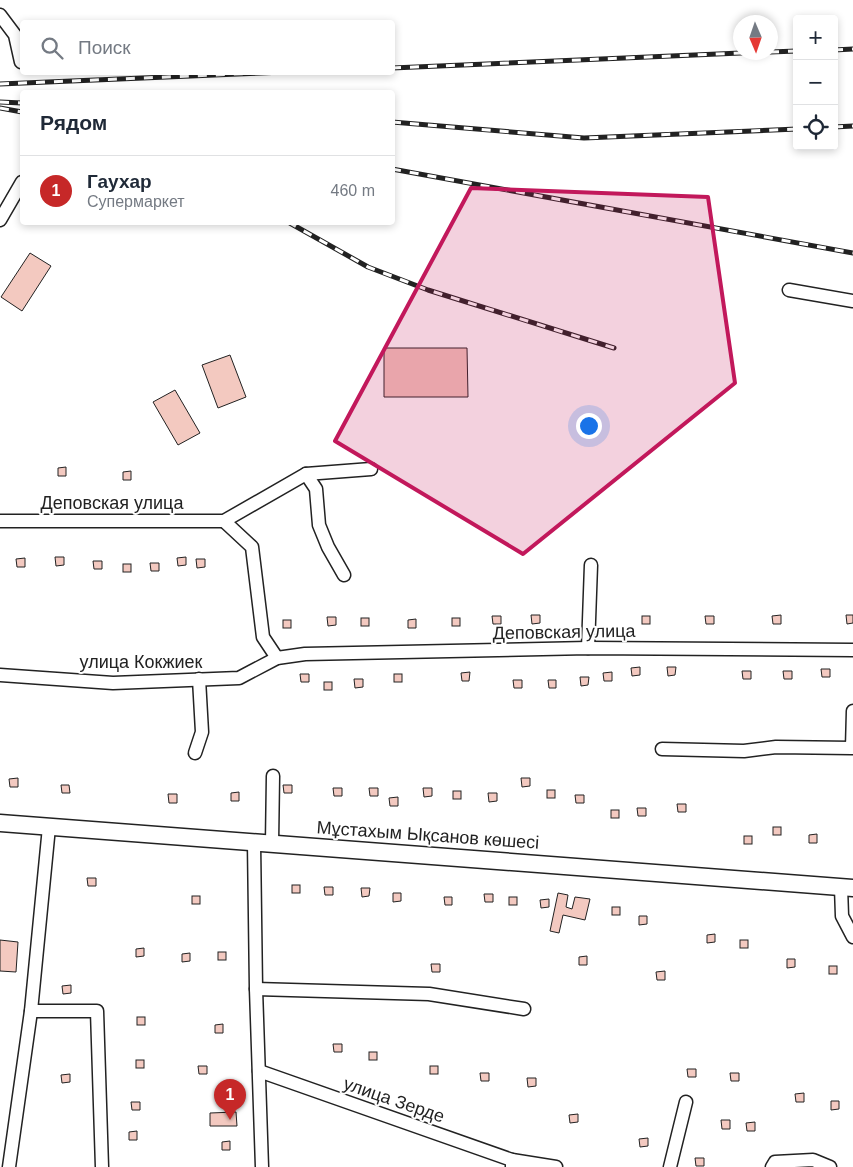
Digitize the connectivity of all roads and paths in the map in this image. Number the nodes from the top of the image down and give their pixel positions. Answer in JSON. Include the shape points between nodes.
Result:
{"nodes":[{"id":1,"x":0,"y":15,"type":"edge"},
{"id":2,"x":20,"y":58,"type":"edge"},
{"id":3,"x":20,"y":185,"type":"edge"},
{"id":4,"x":0,"y":220,"type":"edge"},
{"id":5,"x":789,"y":290,"type":"dead end"},
{"id":6,"x":853,"y":302,"type":"edge"},
{"id":7,"x":371,"y":469,"type":"dead end"},
{"id":8,"x":306,"y":474,"type":"junction"},
{"id":9,"x":0,"y":521,"type":"edge"},
{"id":10,"x":224,"y":521,"type":"junction"},
{"id":11,"x":591,"y":565,"type":"dead end"},
{"id":12,"x":344,"y":575,"type":"dead end"},
{"id":13,"x":588,"y":648,"type":"junction"},
{"id":14,"x":853,"y":650,"type":"edge"},
{"id":15,"x":276,"y":658,"type":"junction"},
{"id":16,"x":0,"y":675,"type":"edge"},
{"id":17,"x":199,"y":679,"type":"junction"},
{"id":18,"x":853,"y":711,"type":"edge"},
{"id":19,"x":662,"y":749,"type":"dead end"},
{"id":20,"x":194,"y":753,"type":"dead end"},
{"id":21,"x":273,"y":776,"type":"dead end"},
{"id":22,"x":0,"y":823,"type":"edge"},
{"id":23,"x":49,"y":827,"type":"junction"},
{"id":24,"x":254,"y":842,"type":"junction"},
{"id":25,"x":272,"y":843,"type":"junction"},
{"id":26,"x":847,"y":888,"type":"edge"},
{"id":27,"x":853,"y":937,"type":"edge"},
{"id":28,"x":256,"y":989,"type":"junction"},
{"id":29,"x":524,"y":1009,"type":"dead end"},
{"id":30,"x":31,"y":1011,"type":"junction"},
{"id":31,"x":258,"y":1071,"type":"junction"},
{"id":32,"x":686,"y":1102,"type":"dead end"},
{"id":33,"x":512,"y":1164,"type":"edge"},
{"id":34,"x":9,"y":1167,"type":"edge"},
{"id":35,"x":102,"y":1167,"type":"edge"},
{"id":36,"x":262,"y":1167,"type":"edge"},
{"id":37,"x":556,"y":1167,"type":"edge"},
{"id":38,"x":670,"y":1167,"type":"edge"},
{"id":39,"x":772,"y":1167,"type":"edge"},
{"id":40,"x":830,"y":1167,"type":"edge"}],
"edges":[{"from":1,"to":2,"type":"street","via":[[15,35]]},
{"from":3,"to":4,"type":"street"},
{"from":5,"to":6,"type":"street"},
{"from":7,"to":8,"type":"street"},
{"from":8,"to":10,"type":"street"},
{"from":8,"to":12,"type":"street","via":[[316,489],[319,525]]},
{"from":9,"to":10,"type":"street","name":"Деповская улица"},
{"from":10,"to":15,"type":"street","via":[[252,547],[263,637]]},
{"from":11,"to":13,"type":"street"},
{"from":13,"to":14,"type":"street","name":"Деповская улица"},
{"from":13,"to":15,"type":"street","name":"Деповская улица","via":[[305,654]]},
{"from":15,"to":17,"type":"street","name":"улица Кокжиек","via":[[240,678]]},
{"from":16,"to":17,"type":"street","name":"улица Кокжиек","via":[[113,683]]},
{"from":17,"to":20,"type":"street","via":[[202,732]]},
{"from":18,"to":19,"type":"street","via":[[852,748]]},
{"from":21,"to":25,"type":"street"},
{"from":22,"to":23,"type":"main road","name":"Мұстахым Ықсанов көшесі"},
{"from":23,"to":24,"type":"main road","name":"Мұстахым Ықсанов көшесі"},
{"from":23,"to":30,"type":"street"},
{"from":24,"to":25,"type":"main road","name":"Мұстахым Ықсанов көшесі"},
{"from":24,"to":28,"type":"street"},
{"from":25,"to":26,"type":"main road","name":"Мұстахым Ықсанов көшесі"},
{"from":26,"to":27,"type":"street","via":[[842,916]]},
{"from":28,"to":29,"type":"street","via":[[429,994]]},
{"from":28,"to":31,"type":"street"},
{"from":30,"to":34,"type":"street"},
{"from":30,"to":35,"type":"street","via":[[96,1011]]},
{"from":31,"to":33,"type":"street","name":"улица Зерде"},
{"from":31,"to":36,"type":"street"},
{"from":32,"to":38,"type":"street"},
{"from":33,"to":37,"type":"street","name":"улица Зерде"},
{"from":39,"to":40,"type":"street","via":[[774,1162],[813,1160]]}]}
